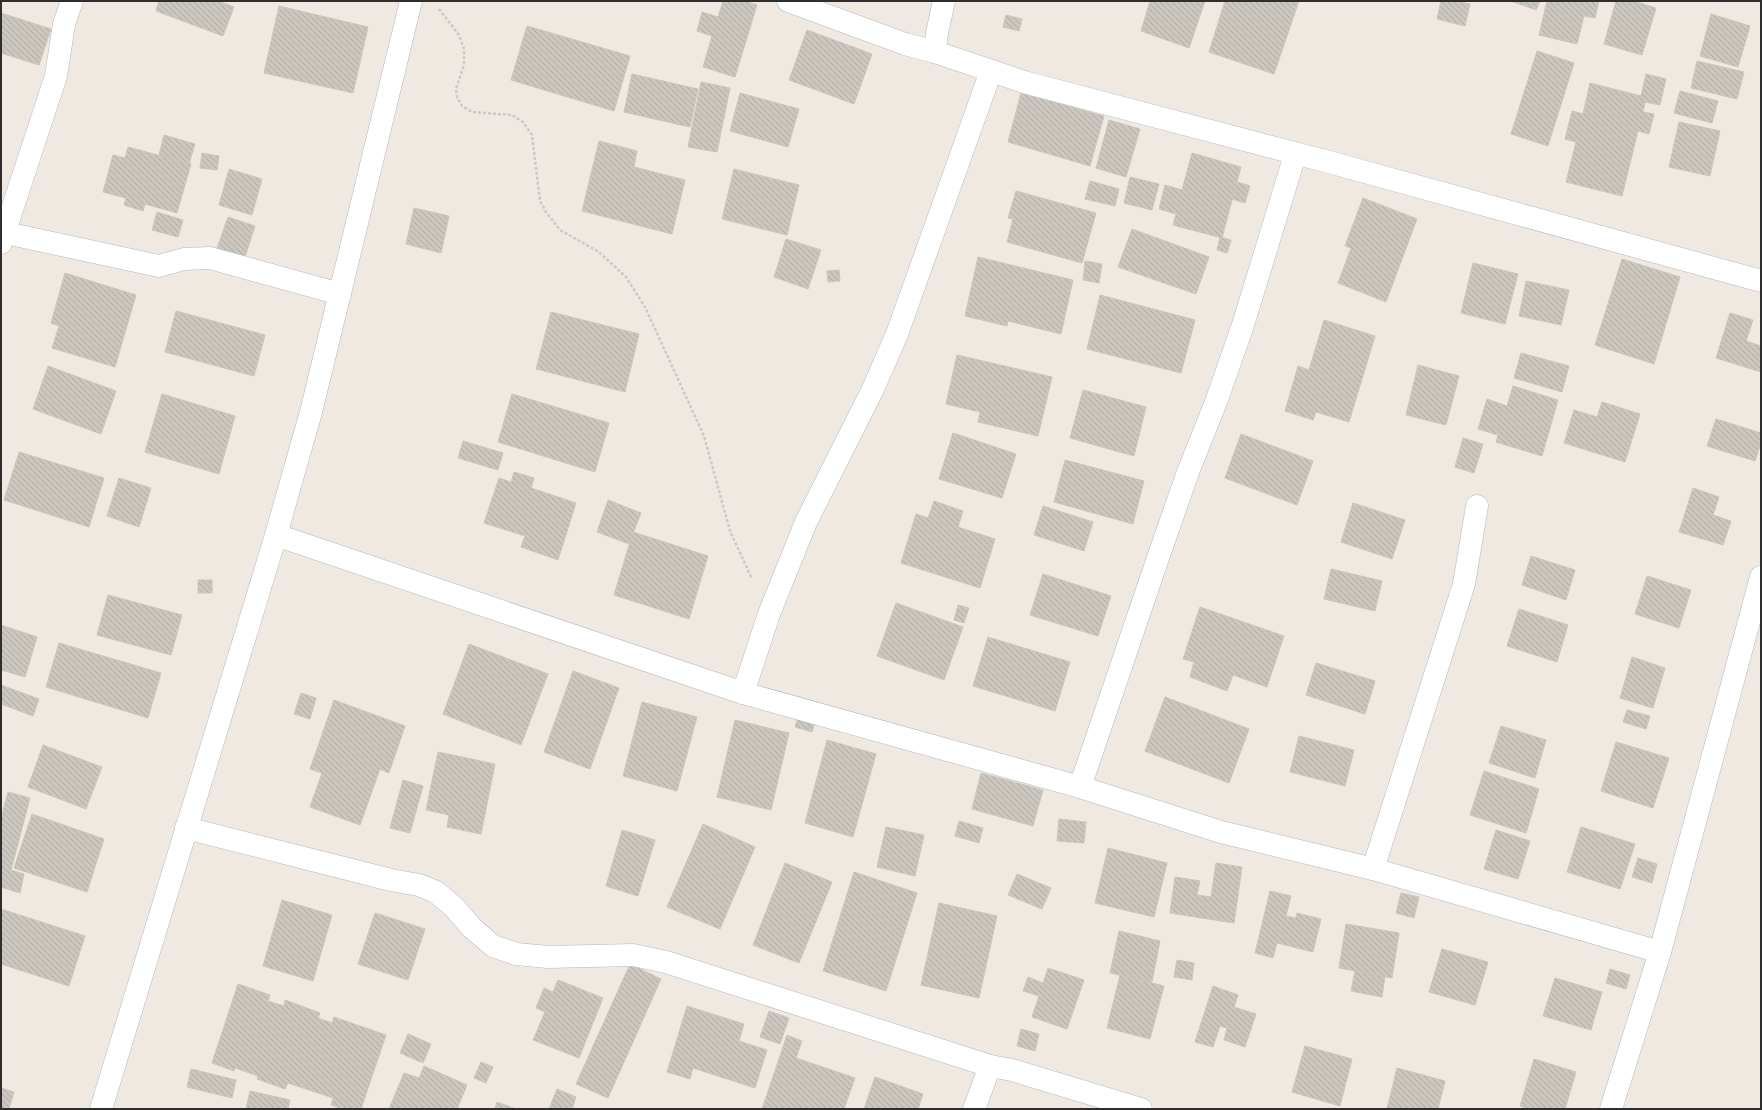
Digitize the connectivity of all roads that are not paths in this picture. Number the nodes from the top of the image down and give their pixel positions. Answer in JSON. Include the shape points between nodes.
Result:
{"nodes":[{"id":1,"x":72,"y":1,"type":"edge"},
{"id":2,"x":411,"y":1,"type":"edge"},
{"id":3,"x":788,"y":1,"type":"edge"},
{"id":4,"x":944,"y":1,"type":"edge"},
{"id":5,"x":935,"y":52,"type":"junction"},
{"id":6,"x":991,"y":71,"type":"junction"},
{"id":7,"x":1295,"y":155,"type":"junction"},
{"id":8,"x":2,"y":236,"type":"edge"},
{"id":9,"x":1761,"y":281,"type":"edge"},
{"id":10,"x":340,"y":294,"type":"junction"},
{"id":11,"x":1477,"y":506,"type":"dead end"},
{"id":12,"x":276,"y":535,"type":"junction"},
{"id":13,"x":1760,"y":587,"type":"edge"},
{"id":14,"x":743,"y":693,"type":"junction"},
{"id":15,"x":1080,"y":786,"type":"junction"},
{"id":16,"x":186,"y":828,"type":"junction"},
{"id":17,"x":1373,"y":868,"type":"junction"},
{"id":18,"x":1660,"y":952,"type":"junction"},
{"id":19,"x":990,"y":1066,"type":"junction"},
{"id":20,"x":101,"y":1109,"type":"edge"},
{"id":21,"x":974,"y":1109,"type":"edge"},
{"id":22,"x":1141,"y":1109,"type":"edge"},
{"id":23,"x":1611,"y":1109,"type":"edge"}],
"edges":[{"from":1,"to":8,"type":"street","via":[[64,24],[56,76]]},
{"from":2,"to":10,"type":"street"},
{"from":3,"to":5,"type":"street","via":[[905,44]]},
{"from":4,"to":5,"type":"street"},
{"from":5,"to":6,"type":"street"},
{"from":6,"to":7,"type":"street"},
{"from":6,"to":14,"type":"street","via":[[898,334],[806,522],[768,614]]},
{"from":7,"to":9,"type":"street"},
{"from":7,"to":15,"type":"street","via":[[1236,346],[1161,548]]},
{"from":8,"to":10,"type":"street","via":[[159,266],[184,259],[210,258]]},
{"from":10,"to":12,"type":"street","via":[[311,412]]},
{"from":11,"to":17,"type":"street","via":[[1464,584]]},
{"from":12,"to":14,"type":"street"},
{"from":12,"to":16,"type":"street"},
{"from":13,"to":18,"type":"street"},
{"from":14,"to":15,"type":"street"},
{"from":15,"to":17,"type":"street","via":[[1221,832]]},
{"from":16,"to":19,"type":"street","via":[[419,885],[436,892],[493,946],[516,954],[548,958],[633,955],[666,962]]},
{"from":16,"to":20,"type":"street"},
{"from":17,"to":18,"type":"street"},
{"from":18,"to":23,"type":"street"},
{"from":19,"to":21,"type":"street"},
{"from":19,"to":22,"type":"street","via":[[1012,1070]]}]}
